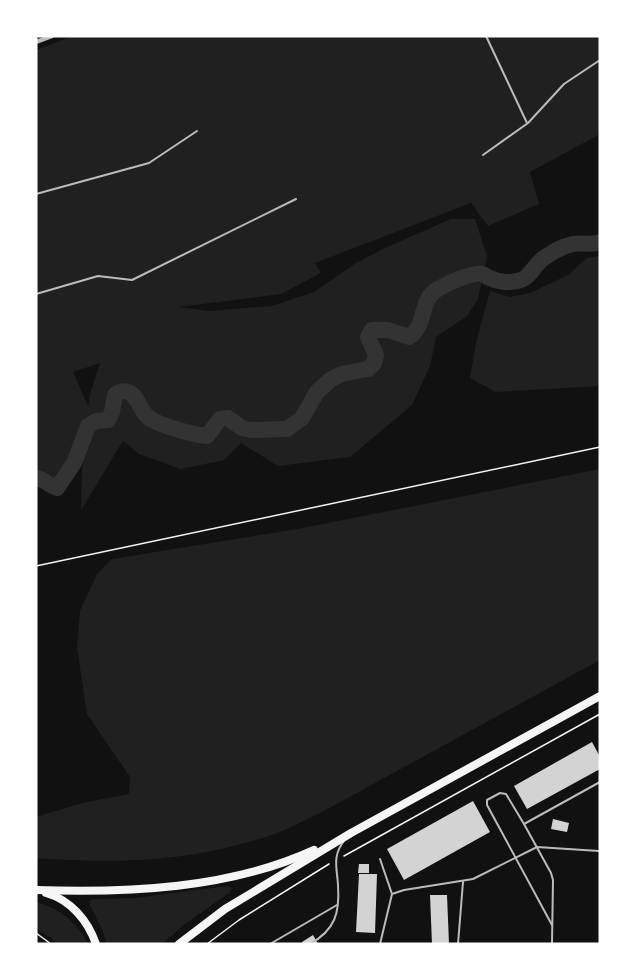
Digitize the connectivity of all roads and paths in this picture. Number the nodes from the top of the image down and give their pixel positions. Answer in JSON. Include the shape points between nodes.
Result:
{"nodes":[{"id":1,"x":52,"y":36,"type":"edge"},
{"id":2,"x":486,"y":36,"type":"edge"},
{"id":3,"x":36,"y":42,"type":"edge"},
{"id":4,"x":600,"y":60,"type":"edge"},
{"id":5,"x":528,"y":123,"type":"junction"},
{"id":6,"x":197,"y":131,"type":"dead end"},
{"id":7,"x":483,"y":155,"type":"dead end"},
{"id":8,"x":36,"y":194,"type":"edge"},
{"id":9,"x":296,"y":199,"type":"dead end"},
{"id":10,"x":36,"y":294,"type":"edge"},
{"id":11,"x":600,"y":447,"type":"edge"},
{"id":12,"x":36,"y":566,"type":"edge"},
{"id":13,"x":600,"y":696,"type":"edge"},
{"id":14,"x":600,"y":714,"type":"edge"},
{"id":15,"x":600,"y":782,"type":"edge"},
{"id":16,"x":524,"y":824,"type":"junction"},
{"id":17,"x":351,"y":833,"type":"junction"},
{"id":18,"x":537,"y":847,"type":"junction"},
{"id":19,"x":599,"y":851,"type":"edge"},
{"id":20,"x":380,"y":859,"type":"dead end"},
{"id":21,"x":516,"y":859,"type":"junction"},
{"id":22,"x":335,"y":861,"type":"junction"},
{"id":23,"x":463,"y":882,"type":"junction"},
{"id":24,"x":36,"y":890,"type":"edge"},
{"id":25,"x":392,"y":894,"type":"junction"},
{"id":26,"x":337,"y":905,"type":"junction"},
{"id":27,"x":553,"y":926,"type":"junction"},
{"id":28,"x":36,"y":933,"type":"edge"},
{"id":29,"x":51,"y":944,"type":"edge"},
{"id":30,"x":96,"y":944,"type":"edge"},
{"id":31,"x":179,"y":944,"type":"edge"},
{"id":32,"x":207,"y":944,"type":"edge"},
{"id":33,"x":270,"y":944,"type":"edge"},
{"id":34,"x":310,"y":944,"type":"edge"},
{"id":35,"x":380,"y":944,"type":"edge"},
{"id":36,"x":458,"y":944,"type":"edge"},
{"id":37,"x":552,"y":944,"type":"edge"}],
"edges":[{"from":1,"to":3,"type":"street"},
{"from":2,"to":5,"type":"lane"},
{"from":4,"to":5,"type":"lane","via":[[564,84]]},
{"from":5,"to":7,"type":"lane"},
{"from":6,"to":8,"type":"lane","via":[[149,163]]},
{"from":9,"to":10,"type":"lane","via":[[132,280],[98,276]]},
{"from":11,"to":12,"type":"path"},
{"from":13,"to":17,"type":"main road"},
{"from":14,"to":22,"type":"path"},
{"from":15,"to":16,"type":"lane"},
{"from":16,"to":18,"type":"lane"},
{"from":16,"to":21,"type":"lane","via":[[506,794],[487,800],[486,805]]},
{"from":17,"to":22,"type":"lane","via":[[339,847]]},
{"from":17,"to":24,"type":"main road","via":[[295,859],[221,878],[145,888]]},
{"from":17,"to":31,"type":"main road","via":[[225,909]]},
{"from":18,"to":19,"type":"lane"},
{"from":18,"to":21,"type":"lane"},
{"from":18,"to":27,"type":"lane","via":[[553,880]]},
{"from":20,"to":25,"type":"lane"},
{"from":21,"to":23,"type":"lane"},
{"from":21,"to":27,"type":"lane"},
{"from":22,"to":26,"type":"lane"},
{"from":22,"to":32,"type":"path"},
{"from":23,"to":25,"type":"lane"},
{"from":23,"to":36,"type":"lane"},
{"from":24,"to":30,"type":"main road","via":[[61,898],[72,907],[85,921]]},
{"from":25,"to":35,"type":"lane"},
{"from":26,"to":33,"type":"lane"},
{"from":26,"to":34,"type":"lane","via":[[331,928]]},
{"from":27,"to":37,"type":"lane"},
{"from":28,"to":29,"type":"path"}]}
